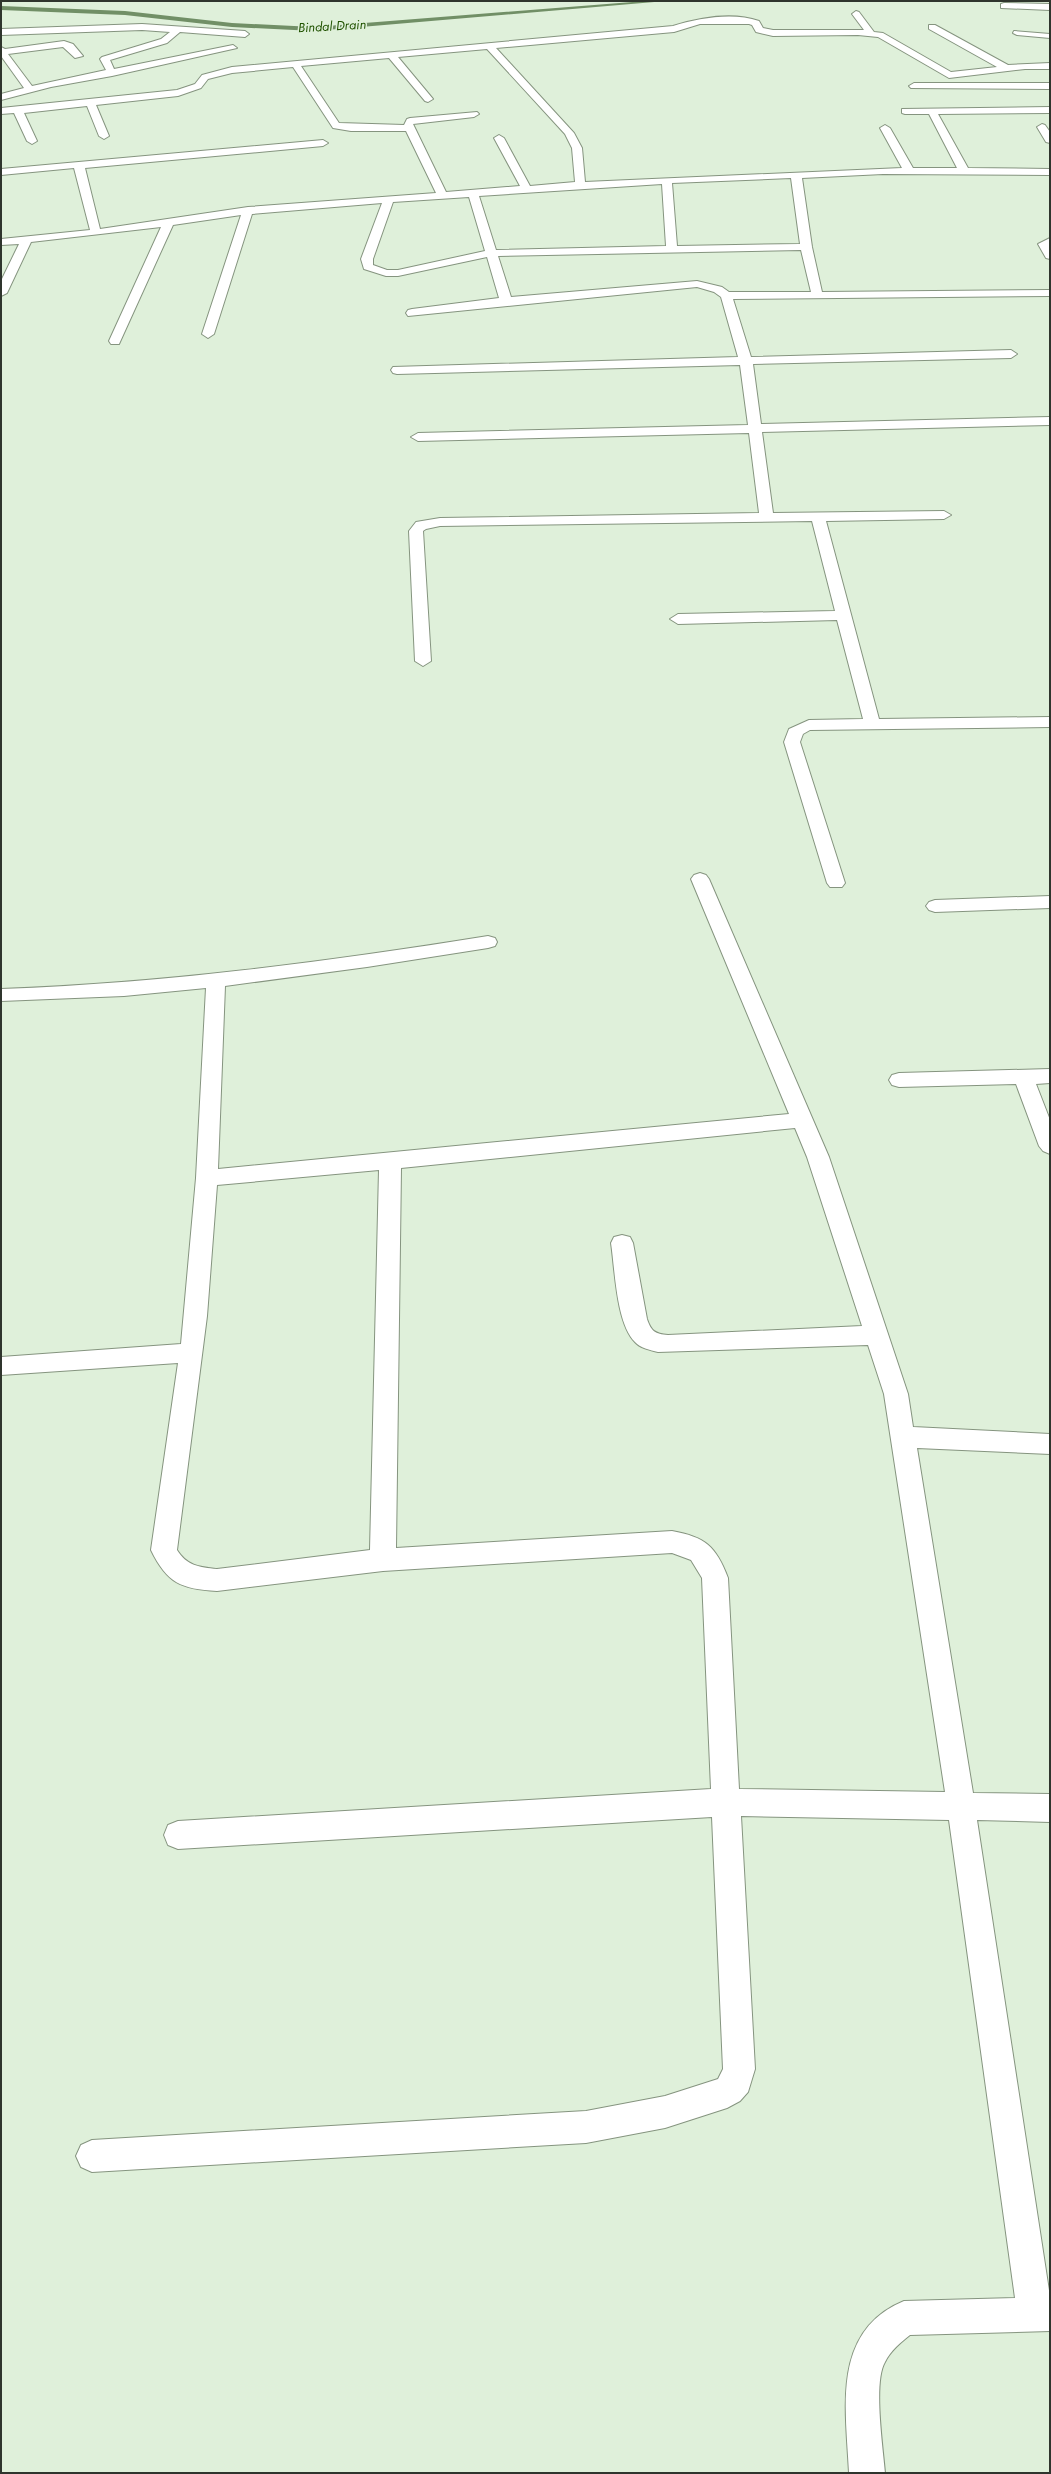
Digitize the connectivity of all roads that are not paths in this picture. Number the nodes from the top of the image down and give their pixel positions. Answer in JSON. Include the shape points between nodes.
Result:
{"nodes":[{"id":1,"x":1004,"y":6,"type":"dead end"},
{"id":2,"x":1050,"y":7,"type":"edge"},
{"id":3,"x":856,"y":14,"type":"dead end"},
{"id":4,"x":932,"y":27,"type":"dead end"},
{"id":5,"x":179,"y":29,"type":"junction"},
{"id":6,"x":1,"y":32,"type":"edge"},
{"id":7,"x":871,"y":33,"type":"junction"},
{"id":8,"x":1017,"y":33,"type":"dead end"},
{"id":9,"x":245,"y":34,"type":"dead end"},
{"id":10,"x":1050,"y":36,"type":"edge"},
{"id":11,"x":489,"y":46,"type":"junction"},
{"id":12,"x":233,"y":48,"type":"dead end"},
{"id":13,"x":1,"y":51,"type":"edge"},
{"id":14,"x":391,"y":55,"type":"junction"},
{"id":15,"x":78,"y":56,"type":"dead end"},
{"id":16,"x":296,"y":65,"type":"junction"},
{"id":17,"x":1050,"y":66,"type":"edge"},
{"id":18,"x":1006,"y":68,"type":"junction"},
{"id":19,"x":112,"y":73,"type":"junction"},
{"id":20,"x":949,"y":75,"type":"junction"},
{"id":21,"x":904,"y":82,"type":"dead end"},
{"id":22,"x":914,"y":86,"type":"dead end"},
{"id":23,"x":1050,"y":86,"type":"edge"},
{"id":24,"x":29,"y":88,"type":"junction"},
{"id":25,"x":1,"y":96,"type":"edge"},
{"id":26,"x":428,"y":99,"type":"dead end"},
{"id":27,"x":90,"y":103,"type":"junction"},
{"id":28,"x":932,"y":110,"type":"junction"},
{"id":29,"x":1050,"y":110,"type":"edge"},
{"id":30,"x":1,"y":111,"type":"edge"},
{"id":31,"x":18,"y":111,"type":"junction"},
{"id":32,"x":904,"y":111,"type":"dead end"},
{"id":33,"x":474,"y":114,"type":"dead end"},
{"id":34,"x":1042,"y":127,"type":"dead end"},
{"id":35,"x":408,"y":128,"type":"junction"},
{"id":36,"x":885,"y":128,"type":"dead end"},
{"id":37,"x":104,"y":136,"type":"dead end"},
{"id":38,"x":499,"y":138,"type":"dead end"},
{"id":39,"x":1050,"y":140,"type":"edge"},
{"id":40,"x":32,"y":141,"type":"dead end"},
{"id":41,"x":322,"y":143,"type":"dead end"},
{"id":42,"x":79,"y":166,"type":"junction"},
{"id":43,"x":2,"y":171,"type":"edge"},
{"id":44,"x":909,"y":171,"type":"junction"},
{"id":45,"x":964,"y":171,"type":"junction"},
{"id":46,"x":1050,"y":172,"type":"edge"},
{"id":47,"x":796,"y":175,"type":"junction"},
{"id":48,"x":667,"y":180,"type":"junction"},
{"id":49,"x":580,"y":185,"type":"junction"},
{"id":50,"x":527,"y":189,"type":"junction"},
{"id":51,"x":473,"y":193,"type":"junction"},
{"id":52,"x":442,"y":195,"type":"junction"},
{"id":53,"x":389,"y":199,"type":"junction"},
{"id":54,"x":248,"y":210,"type":"junction"},
{"id":55,"x":168,"y":224,"type":"junction"},
{"id":56,"x":96,"y":233,"type":"junction"},
{"id":57,"x":28,"y":239,"type":"junction"},
{"id":58,"x":1050,"y":241,"type":"edge"},
{"id":59,"x":1,"y":242,"type":"edge"},
{"id":60,"x":672,"y":248,"type":"junction"},
{"id":61,"x":806,"y":248,"type":"junction"},
{"id":62,"x":492,"y":253,"type":"junction"},
{"id":63,"x":1050,"y":256,"type":"edge"},
{"id":64,"x":1,"y":293,"type":"edge"},
{"id":65,"x":1050,"y":293,"type":"edge"},
{"id":66,"x":817,"y":294,"type":"junction"},
{"id":67,"x":726,"y":296,"type":"junction"},
{"id":68,"x":506,"y":301,"type":"junction"},
{"id":69,"x":412,"y":313,"type":"dead end"},
{"id":70,"x":208,"y":334,"type":"dead end"},
{"id":71,"x":115,"y":341,"type":"dead end"},
{"id":72,"x":1011,"y":354,"type":"dead end"},
{"id":73,"x":746,"y":362,"type":"junction"},
{"id":74,"x":397,"y":370,"type":"dead end"},
{"id":75,"x":1050,"y":421,"type":"edge"},
{"id":76,"x":756,"y":427,"type":"junction"},
{"id":77,"x":418,"y":436,"type":"dead end"},
{"id":78,"x":944,"y":515,"type":"dead end"},
{"id":79,"x":766,"y":516,"type":"junction"},
{"id":80,"x":818,"y":517,"type":"junction"},
{"id":81,"x":843,"y":615,"type":"junction"},
{"id":82,"x":678,"y":619,"type":"dead end"},
{"id":83,"x":423,"y":661,"type":"dead end"},
{"id":84,"x":1050,"y":722,"type":"edge"},
{"id":85,"x":872,"y":723,"type":"junction"},
{"id":86,"x":700,"y":879,"type":"dead end"},
{"id":87,"x":836,"y":883,"type":"dead end"},
{"id":88,"x":1050,"y":902,"type":"edge"},
{"id":89,"x":935,"y":906,"type":"dead end"},
{"id":90,"x":488,"y":942,"type":"dead end"},
{"id":91,"x":216,"y":980,"type":"junction"},
{"id":92,"x":1,"y":995,"type":"edge"},
{"id":93,"x":1050,"y":1076,"type":"edge"},
{"id":94,"x":1023,"y":1077,"type":"junction"},
{"id":95,"x":899,"y":1080,"type":"dead end"},
{"id":96,"x":802,"y":1120,"type":"junction"},
{"id":97,"x":1050,"y":1146,"type":"edge"},
{"id":98,"x":390,"y":1161,"type":"junction"},
{"id":99,"x":207,"y":1178,"type":"junction"},
{"id":100,"x":622,"y":1243,"type":"dead end"},
{"id":101,"x":877,"y":1335,"type":"junction"},
{"id":102,"x":190,"y":1353,"type":"junction"},
{"id":103,"x":1,"y":1366,"type":"edge"},
{"id":104,"x":902,"y":1438,"type":"junction"},
{"id":105,"x":1050,"y":1444,"type":"edge"},
{"id":106,"x":383,"y":1560,"type":"junction"},
{"id":107,"x":727,"y":1802,"type":"junction"},
{"id":108,"x":961,"y":1806,"type":"junction"},
{"id":109,"x":1050,"y":1808,"type":"edge"},
{"id":110,"x":178,"y":1835,"type":"dead end"},
{"id":111,"x":92,"y":2156,"type":"dead end"},
{"id":112,"x":1042,"y":2314,"type":"edge"},
{"id":113,"x":867,"y":2473,"type":"edge"}],
"edges":[{"from":1,"to":2,"type":"street"},
{"from":3,"to":7,"type":"street"},
{"from":4,"to":18,"type":"street"},
{"from":5,"to":6,"type":"street","via":[[142,27]]},
{"from":5,"to":9,"type":"street"},
{"from":5,"to":19,"type":"street","via":[[156,44],[105,59]]},
{"from":7,"to":11,"type":"street","via":[[773,33],[759,30],[756,23],[750,21],[699,21],[674,29]]},
{"from":7,"to":20,"type":"street","via":[[888,38]]},
{"from":8,"to":10,"type":"lane"},
{"from":11,"to":14,"type":"street"},
{"from":11,"to":49,"type":"street","via":[[568,133],[577,148]]},
{"from":12,"to":19,"type":"street"},
{"from":13,"to":15,"type":"street","via":[[64,44],[70,46]]},
{"from":13,"to":24,"type":"street"},
{"from":14,"to":16,"type":"street"},
{"from":14,"to":26,"type":"street"},
{"from":16,"to":27,"type":"street","via":[[224,71],[205,77],[193,90]]},
{"from":16,"to":35,"type":"street","via":[[336,126]]},
{"from":17,"to":18,"type":"street"},
{"from":18,"to":20,"type":"street"},
{"from":19,"to":24,"type":"street"},
{"from":20,"to":21,"type":"street"},
{"from":22,"to":23,"type":"street"},
{"from":24,"to":25,"type":"street"},
{"from":27,"to":31,"type":"street"},
{"from":27,"to":37,"type":"street"},
{"from":28,"to":29,"type":"street"},
{"from":28,"to":32,"type":"street"},
{"from":28,"to":45,"type":"street"},
{"from":30,"to":31,"type":"street"},
{"from":31,"to":40,"type":"street"},
{"from":33,"to":35,"type":"street","via":[[416,119],[410,121]]},
{"from":34,"to":39,"type":"street"},
{"from":35,"to":52,"type":"street"},
{"from":36,"to":44,"type":"street"},
{"from":38,"to":50,"type":"street"},
{"from":41,"to":42,"type":"street"},
{"from":42,"to":43,"type":"street"},
{"from":42,"to":56,"type":"street"},
{"from":44,"to":45,"type":"street"},
{"from":44,"to":47,"type":"street"},
{"from":45,"to":46,"type":"street"},
{"from":47,"to":48,"type":"street"},
{"from":47,"to":61,"type":"street"},
{"from":48,"to":49,"type":"street"},
{"from":48,"to":60,"type":"street"},
{"from":49,"to":50,"type":"street"},
{"from":50,"to":51,"type":"street"},
{"from":51,"to":52,"type":"street"},
{"from":51,"to":62,"type":"street"},
{"from":52,"to":53,"type":"street"},
{"from":53,"to":54,"type":"street"},
{"from":53,"to":62,"type":"street","via":[[367,259],[368,267],[386,273],[398,273]]},
{"from":54,"to":55,"type":"street"},
{"from":54,"to":70,"type":"street"},
{"from":55,"to":56,"type":"street"},
{"from":55,"to":71,"type":"street"},
{"from":56,"to":57,"type":"street"},
{"from":57,"to":59,"type":"street"},
{"from":57,"to":64,"type":"street"},
{"from":58,"to":63,"type":"street","via":[[1044,244]]},
{"from":60,"to":61,"type":"street"},
{"from":60,"to":62,"type":"street"},
{"from":61,"to":66,"type":"street"},
{"from":62,"to":68,"type":"street"},
{"from":65,"to":66,"type":"street"},
{"from":66,"to":67,"type":"street"},
{"from":67,"to":68,"type":"street","via":[[718,289],[697,284]]},
{"from":67,"to":73,"type":"street"},
{"from":68,"to":69,"type":"street"},
{"from":72,"to":73,"type":"street"},
{"from":73,"to":74,"type":"street"},
{"from":73,"to":76,"type":"street"},
{"from":75,"to":76,"type":"street"},
{"from":76,"to":77,"type":"street"},
{"from":76,"to":79,"type":"street"},
{"from":78,"to":80,"type":"street"},
{"from":79,"to":80,"type":"street"},
{"from":79,"to":83,"type":"street","via":[[440,522],[421,526],[416,531]]},
{"from":80,"to":81,"type":"street"},
{"from":81,"to":82,"type":"street"},
{"from":81,"to":85,"type":"street"},
{"from":84,"to":85,"type":"street"},
{"from":85,"to":87,"type":"street","via":[[809,725],[797,728],[792,735]]},
{"from":86,"to":96,"type":"street"},
{"from":88,"to":89,"type":"street"},
{"from":90,"to":91,"type":"street","via":[[349,965]]},
{"from":91,"to":92,"type":"street","via":[[81,992]]},
{"from":91,"to":99,"type":"street"},
{"from":93,"to":94,"type":"street"},
{"from":94,"to":95,"type":"street"},
{"from":94,"to":97,"type":"street"},
{"from":96,"to":98,"type":"street"},
{"from":96,"to":101,"type":"street","via":[[818,1157]]},
{"from":98,"to":99,"type":"street"},
{"from":98,"to":106,"type":"street"},
{"from":99,"to":102,"type":"street","via":[[196,1316]]},
{"from":100,"to":101,"type":"street","via":[[635,1318],[641,1335],[652,1342],[668,1344]]},
{"from":101,"to":104,"type":"street","via":[[896,1394]]},
{"from":102,"to":103,"type":"street"},
{"from":102,"to":106,"type":"street","via":[[164,1550],[170,1564],[178,1571],[195,1578],[217,1580]]},
{"from":104,"to":105,"type":"street"},
{"from":104,"to":108,"type":"street"},
{"from":106,"to":107,"type":"street","via":[[672,1542],[690,1545],[702,1553],[710,1562],[715,1578]]},
{"from":107,"to":108,"type":"street"},
{"from":107,"to":110,"type":"street"},
{"from":107,"to":111,"type":"street","via":[[739,2068],[737,2081],[729,2090],[716,2097],[665,2112],[586,2127]]},
{"from":108,"to":109,"type":"street"},
{"from":108,"to":112,"type":"street"},
{"from":112,"to":113,"type":"street","via":[[904,2318],[885,2334],[868,2355],[862,2392]]}]}
